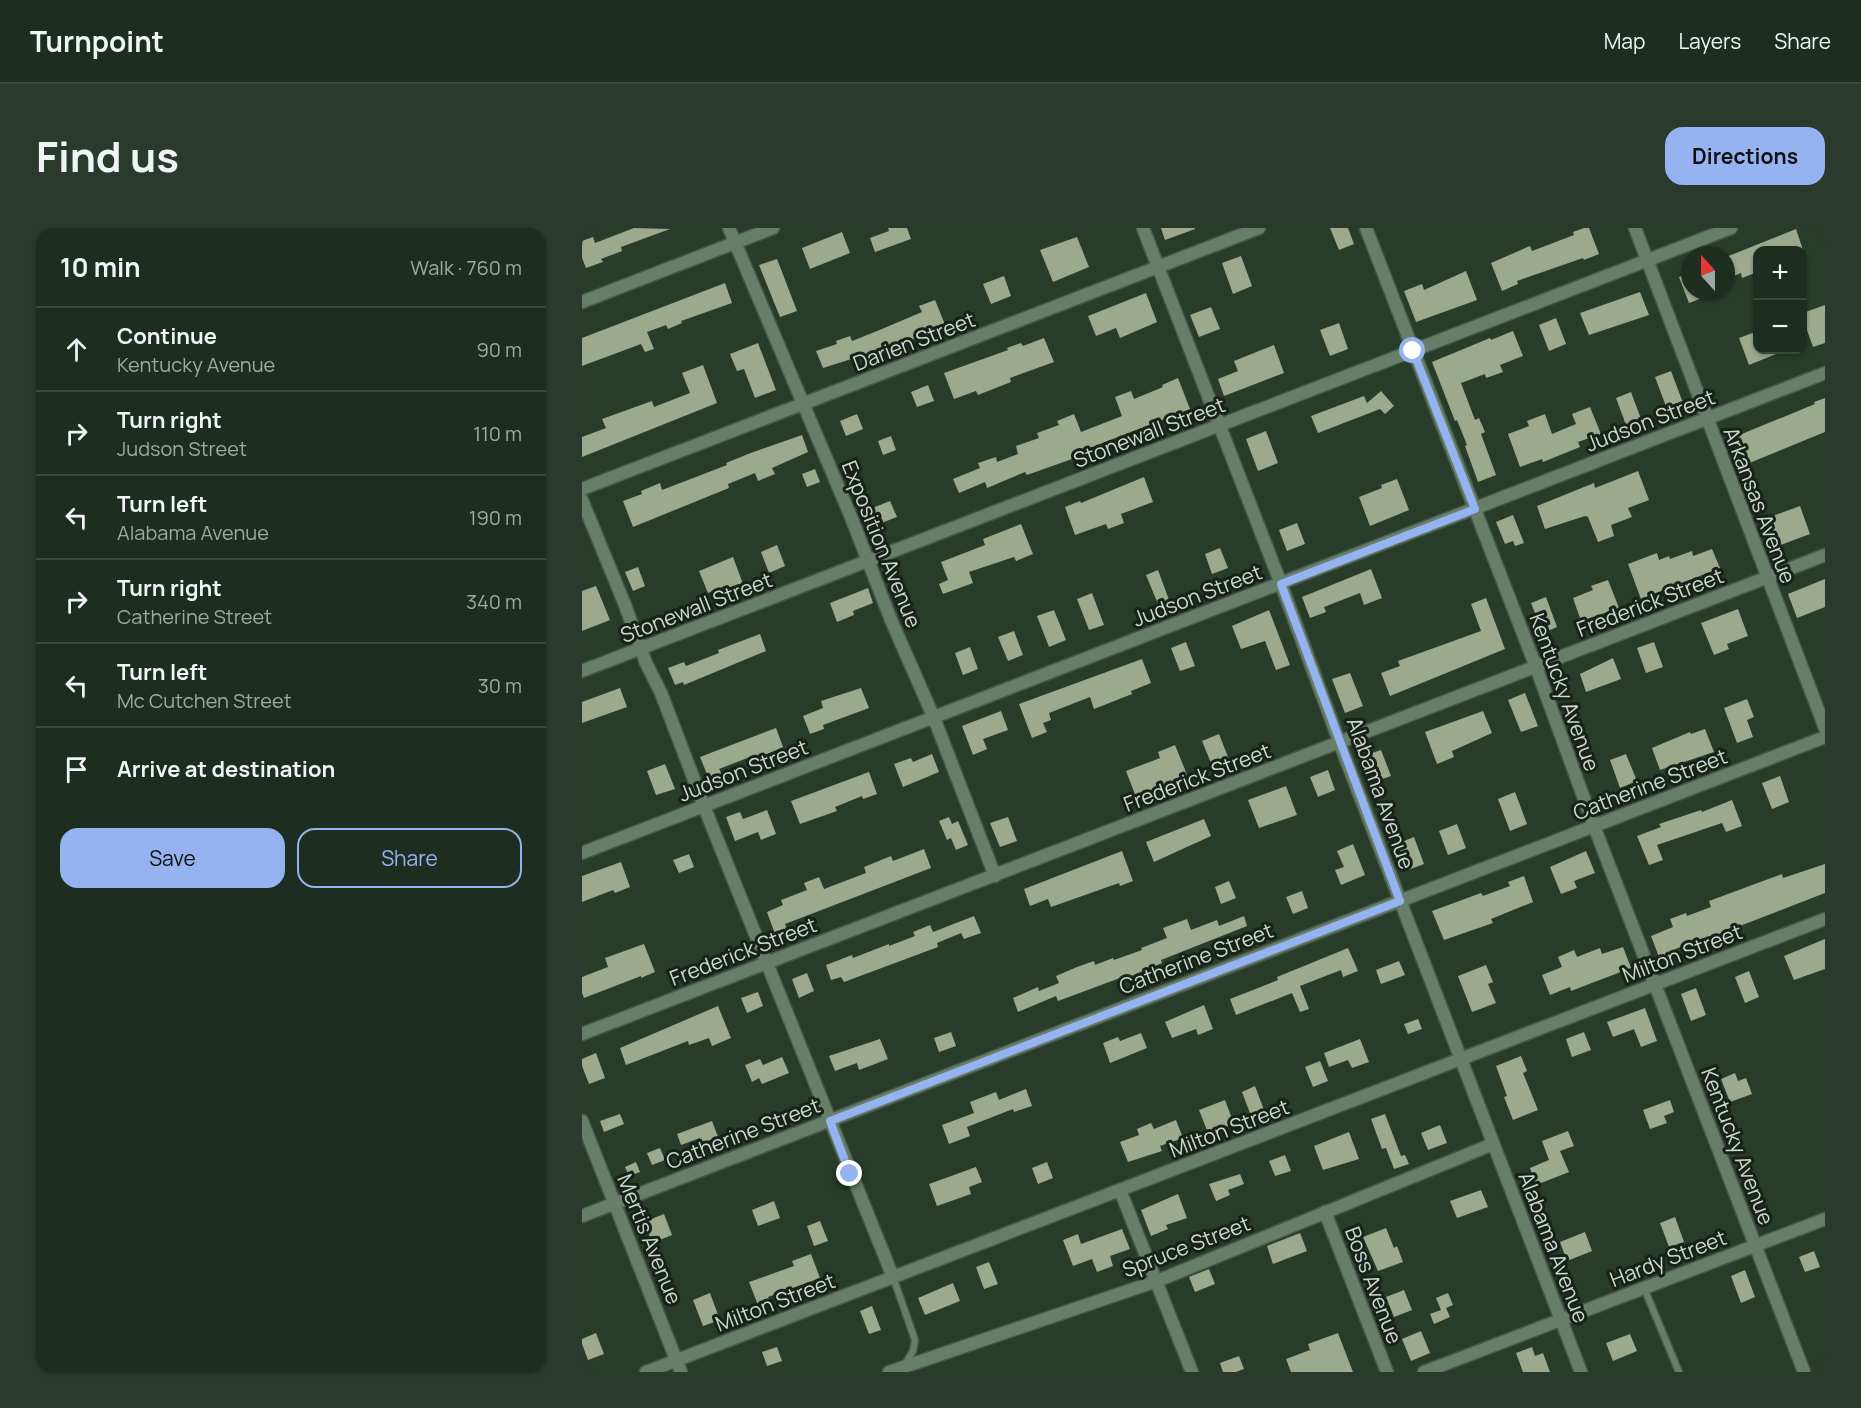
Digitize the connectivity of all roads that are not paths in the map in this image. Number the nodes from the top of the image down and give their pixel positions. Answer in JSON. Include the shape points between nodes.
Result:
{"nodes":[{"id":1,"x":729,"y":228,"type":"edge"},
{"id":2,"x":773,"y":228,"type":"edge"},
{"id":3,"x":1143,"y":228,"type":"edge"},
{"id":4,"x":1259,"y":228,"type":"edge"},
{"id":5,"x":1366,"y":228,"type":"edge"},
{"id":6,"x":1635,"y":228,"type":"edge"},
{"id":7,"x":1731,"y":228,"type":"edge"},
{"id":8,"x":735,"y":243,"type":"junction"},
{"id":9,"x":1647,"y":260,"type":"junction"},
{"id":10,"x":1157,"y":267,"type":"junction"},
{"id":11,"x":582,"y":302,"type":"edge"},
{"id":12,"x":1413,"y":351,"type":"junction"},
{"id":13,"x":1825,"y":373,"type":"edge"},
{"id":14,"x":803,"y":405,"type":"junction"},
{"id":15,"x":1707,"y":418,"type":"junction"},
{"id":16,"x":1219,"y":426,"type":"junction"},
{"id":17,"x":582,"y":489,"type":"edge"},
{"id":18,"x":582,"y":500,"type":"edge"},
{"id":19,"x":1475,"y":509,"type":"junction"},
{"id":20,"x":1825,"y":555,"type":"edge"},
{"id":21,"x":868,"y":561,"type":"junction"},
{"id":22,"x":1767,"y":577,"type":"junction"},
{"id":23,"x":1281,"y":584,"type":"junction"},
{"id":24,"x":641,"y":649,"type":"junction"},
{"id":25,"x":1536,"y":667,"type":"junction"},
{"id":26,"x":582,"y":672,"type":"edge"},
{"id":27,"x":934,"y":718,"type":"junction"},
{"id":28,"x":1825,"y":728,"type":"edge"},
{"id":29,"x":1825,"y":737,"type":"edge"},
{"id":30,"x":1340,"y":742,"type":"junction"},
{"id":31,"x":704,"y":806,"type":"junction"},
{"id":32,"x":1594,"y":826,"type":"junction"},
{"id":33,"x":582,"y":853,"type":"edge"},
{"id":34,"x":995,"y":876,"type":"junction"},
{"id":35,"x":1400,"y":901,"type":"junction"},
{"id":36,"x":1825,"y":919,"type":"edge"},
{"id":37,"x":767,"y":963,"type":"junction"},
{"id":38,"x":1655,"y":985,"type":"junction"},
{"id":39,"x":582,"y":1034,"type":"edge"},
{"id":40,"x":1461,"y":1060,"type":"junction"},
{"id":41,"x":582,"y":1121,"type":"edge"},
{"id":42,"x":830,"y":1121,"type":"junction"},
{"id":43,"x":1493,"y":1144,"type":"junction"},
{"id":44,"x":1120,"y":1190,"type":"junction"},
{"id":45,"x":615,"y":1204,"type":"junction"},
{"id":46,"x":1325,"y":1212,"type":"junction"},
{"id":47,"x":582,"y":1216,"type":"edge"},
{"id":48,"x":1825,"y":1219,"type":"edge"},
{"id":49,"x":1755,"y":1245,"type":"junction"},
{"id":50,"x":893,"y":1277,"type":"junction"},
{"id":51,"x":1156,"y":1281,"type":"junction"},
{"id":52,"x":1644,"y":1288,"type":"junction"},
{"id":53,"x":1561,"y":1320,"type":"junction"},
{"id":54,"x":677,"y":1360,"type":"junction"},
{"id":55,"x":904,"y":1367,"type":"junction"},
{"id":56,"x":646,"y":1372,"type":"edge"},
{"id":57,"x":681,"y":1372,"type":"edge"},
{"id":58,"x":889,"y":1372,"type":"edge"},
{"id":59,"x":1192,"y":1372,"type":"edge"},
{"id":60,"x":1387,"y":1372,"type":"edge"},
{"id":61,"x":1424,"y":1372,"type":"edge"},
{"id":62,"x":1581,"y":1372,"type":"edge"},
{"id":63,"x":1679,"y":1372,"type":"edge"},
{"id":64,"x":1804,"y":1372,"type":"edge"}],
"edges":[{"from":1,"to":8,"type":"street","name":"Exposition Avenue"},
{"from":2,"to":8,"type":"street"},
{"from":3,"to":10,"type":"street","name":"Alabama Avenue"},
{"from":4,"to":10,"type":"street","name":"Darien Street"},
{"from":5,"to":12,"type":"street","name":"Kentucky Avenue"},
{"from":6,"to":9,"type":"street","name":"Arkansas Avenue"},
{"from":7,"to":9,"type":"street","name":"Stonewall Street"},
{"from":8,"to":11,"type":"street"},
{"from":8,"to":14,"type":"street","name":"Exposition Avenue"},
{"from":9,"to":12,"type":"street","name":"Stonewall Street"},
{"from":9,"to":15,"type":"street","name":"Arkansas Avenue"},
{"from":10,"to":14,"type":"street","name":"Darien Street"},
{"from":10,"to":16,"type":"street","name":"Alabama Avenue"},
{"from":12,"to":16,"type":"street","name":"Stonewall Street"},
{"from":12,"to":19,"type":"street","name":"Kentucky Avenue"},
{"from":13,"to":15,"type":"street","name":"Judson Street"},
{"from":14,"to":17,"type":"street","name":"Darien Street"},
{"from":14,"to":21,"type":"street","name":"Exposition Avenue"},
{"from":15,"to":19,"type":"street","name":"Judson Street"},
{"from":15,"to":22,"type":"street","name":"Arkansas Avenue"},
{"from":16,"to":21,"type":"street","name":"Stonewall Street"},
{"from":16,"to":23,"type":"street","name":"Alabama Avenue"},
{"from":18,"to":24,"type":"street"},
{"from":19,"to":23,"type":"street","name":"Judson Street"},
{"from":19,"to":25,"type":"street","name":"Kentucky Avenue"},
{"from":20,"to":22,"type":"street","name":"Frederick Street"},
{"from":21,"to":24,"type":"street","name":"Stonewall Street"},
{"from":21,"to":27,"type":"street","name":"Exposition Avenue"},
{"from":22,"to":25,"type":"street","name":"Frederick Street"},
{"from":22,"to":28,"type":"street","name":"Arkansas Avenue"},
{"from":23,"to":27,"type":"street","name":"Judson Street"},
{"from":23,"to":30,"type":"street","name":"Alabama Avenue"},
{"from":24,"to":26,"type":"street","name":"Stonewall Street"},
{"from":24,"to":31,"type":"street"},
{"from":25,"to":30,"type":"street","name":"Frederick Street"},
{"from":25,"to":32,"type":"street","name":"Kentucky Avenue"},
{"from":27,"to":31,"type":"street","name":"Judson Street"},
{"from":27,"to":34,"type":"street","name":"Exposition Avenue"},
{"from":29,"to":32,"type":"street","name":"Catherine Street"},
{"from":30,"to":34,"type":"street","name":"Frederick Street"},
{"from":30,"to":35,"type":"street","name":"Alabama Avenue"},
{"from":31,"to":33,"type":"street","name":"Judson Street"},
{"from":31,"to":37,"type":"street"},
{"from":32,"to":35,"type":"street","name":"Catherine Street"},
{"from":32,"to":38,"type":"street","name":"Kentucky Avenue"},
{"from":34,"to":37,"type":"street","name":"Frederick Street"},
{"from":35,"to":40,"type":"street","name":"Alabama Avenue"},
{"from":35,"to":42,"type":"street","name":"Catherine Street"},
{"from":36,"to":38,"type":"street","name":"Milton Street"},
{"from":37,"to":39,"type":"street","name":"Frederick Street"},
{"from":37,"to":42,"type":"street"},
{"from":38,"to":40,"type":"street","name":"Milton Street"},
{"from":38,"to":49,"type":"street","name":"Kentucky Avenue"},
{"from":40,"to":43,"type":"street","name":"Alabama Avenue"},
{"from":40,"to":44,"type":"street","name":"Milton Street"},
{"from":41,"to":45,"type":"street","name":"Mertis Avenue"},
{"from":42,"to":45,"type":"street","name":"Catherine Street"},
{"from":42,"to":50,"type":"street"},
{"from":43,"to":46,"type":"street","name":"Spruce Street"},
{"from":43,"to":53,"type":"street","name":"Alabama Avenue"},
{"from":44,"to":50,"type":"street","name":"Milton Street"},
{"from":44,"to":51,"type":"street"},
{"from":45,"to":47,"type":"street","name":"Catherine Street"},
{"from":45,"to":54,"type":"street","name":"Mertis Avenue"},
{"from":46,"to":51,"type":"street","name":"Spruce Street"},
{"from":46,"to":60,"type":"street","name":"Boss Avenue"},
{"from":48,"to":49,"type":"street","name":"Hardy Street"},
{"from":49,"to":52,"type":"street","name":"Hardy Street"},
{"from":49,"to":64,"type":"street","name":"Kentucky Avenue"},
{"from":50,"to":54,"type":"street","name":"Milton Street"},
{"from":50,"to":55,"type":"lane","via":[[915,1340]]},
{"from":51,"to":55,"type":"street","name":"Spruce Street"},
{"from":51,"to":59,"type":"street"},
{"from":52,"to":53,"type":"street","name":"Hardy Street"},
{"from":52,"to":63,"type":"lane"},
{"from":53,"to":61,"type":"street","name":"Hardy Street"},
{"from":53,"to":62,"type":"street","name":"Alabama Avenue"},
{"from":54,"to":56,"type":"street","name":"Milton Street"},
{"from":54,"to":57,"type":"street","name":"Mertis Avenue"},
{"from":55,"to":58,"type":"street","name":"Spruce Street"}]}
